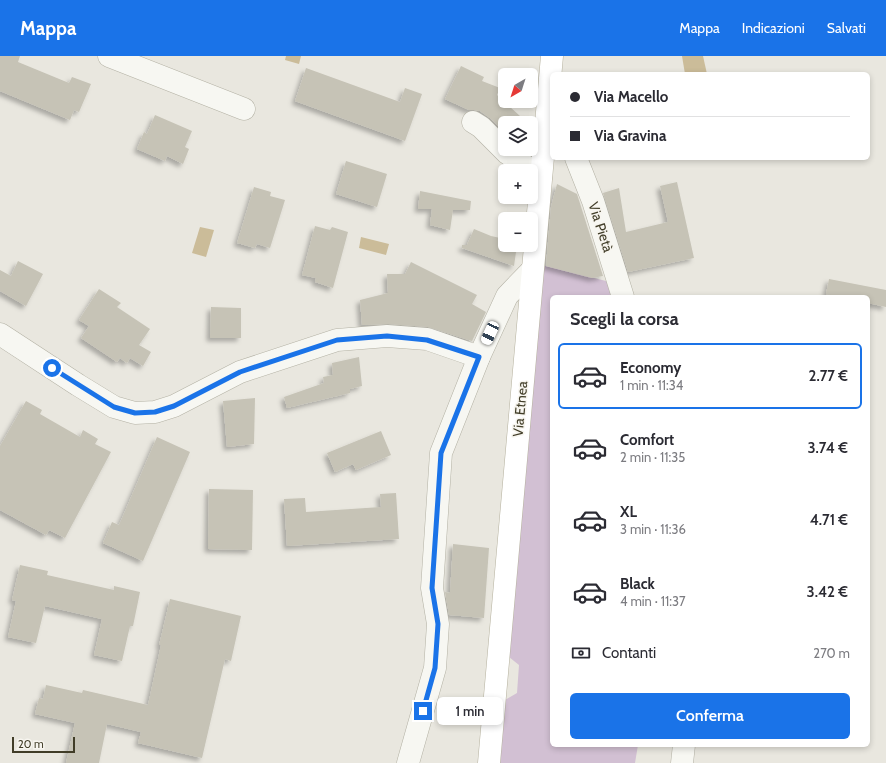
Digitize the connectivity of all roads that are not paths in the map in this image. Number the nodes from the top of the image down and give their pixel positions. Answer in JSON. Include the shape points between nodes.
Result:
{"nodes":[{"id":1,"x":109,"y":56,"type":"edge"},
{"id":2,"x":552,"y":56,"type":"edge"},
{"id":3,"x":551,"y":72,"type":"edge"},
{"id":4,"x":550,"y":95,"type":"edge"},
{"id":5,"x":244,"y":109,"type":"dead end"},
{"id":6,"x":473,"y":122,"type":"dead end"},
{"id":7,"x":577,"y":160,"type":"edge"},
{"id":8,"x":540,"y":177,"type":"junction"},
{"id":9,"x":532,"y":270,"type":"junction"},
{"id":10,"x":622,"y":295,"type":"edge"},
{"id":11,"x":0,"y":334,"type":"edge"},
{"id":12,"x":479,"y":357,"type":"junction"},
{"id":13,"x":684,"y":747,"type":"edge"},
{"id":14,"x":408,"y":763,"type":"edge"},
{"id":15,"x":489,"y":763,"type":"edge"},
{"id":16,"x":682,"y":763,"type":"edge"}],
"edges":[{"from":1,"to":5,"type":"street"},
{"from":2,"to":3,"type":"main road","name":"Via Etnea"},
{"from":4,"to":8,"type":"main road","name":"Via Etnea"},
{"from":6,"to":8,"type":"street","via":[[507,153]]},
{"from":7,"to":10,"type":"street","name":"Via Pietà","via":[[593,201]]},
{"from":8,"to":9,"type":"main road","name":"Via Etnea"},
{"from":9,"to":12,"type":"street","via":[[507,296]]},
{"from":9,"to":15,"type":"main road","name":"Via Etnea"},
{"from":11,"to":12,"type":"street","via":[[114,407],[135,413],[155,412],[174,406],[240,372],[337,340],[387,336],[427,340]]},
{"from":12,"to":14,"type":"street","via":[[441,453],[432,588],[438,624],[435,668]]},
{"from":13,"to":16,"type":"street"}]}
